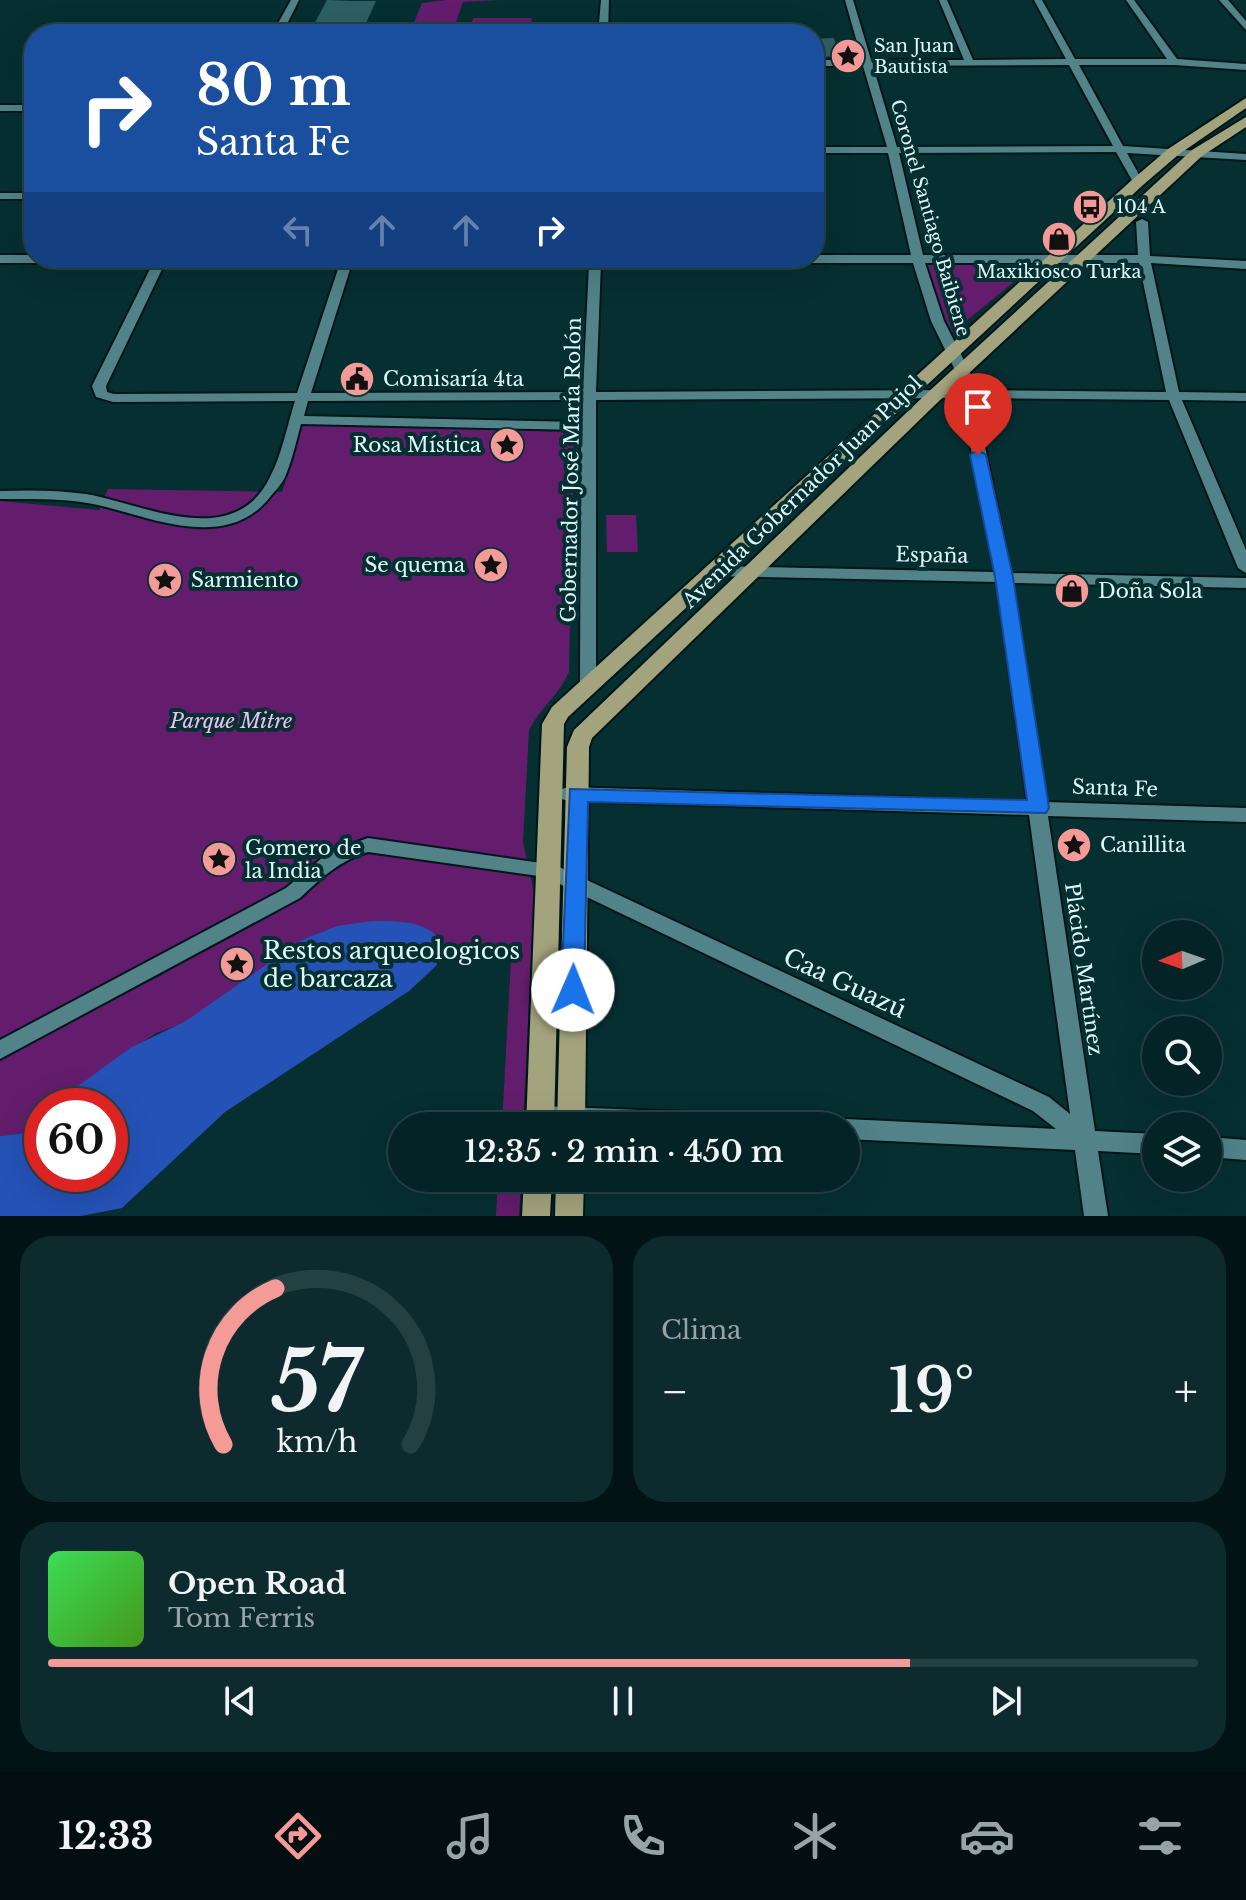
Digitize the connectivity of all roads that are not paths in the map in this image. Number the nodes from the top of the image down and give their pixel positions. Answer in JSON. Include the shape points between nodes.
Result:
{"nodes":[{"id":1,"x":295,"y":0,"type":"edge"},
{"id":2,"x":605,"y":0,"type":"edge"},
{"id":3,"x":849,"y":0,"type":"edge"},
{"id":4,"x":943,"y":0,"type":"edge"},
{"id":5,"x":1038,"y":0,"type":"edge"},
{"id":6,"x":1130,"y":0,"type":"edge"},
{"id":7,"x":1223,"y":0,"type":"edge"},
{"id":8,"x":282,"y":24,"type":"edge"},
{"id":9,"x":604,"y":24,"type":"edge"},
{"id":10,"x":1246,"y":27,"type":"edge"},
{"id":11,"x":969,"y":61,"type":"junction"},
{"id":12,"x":1072,"y":61,"type":"junction"},
{"id":13,"x":865,"y":62,"type":"junction"},
{"id":14,"x":1174,"y":62,"type":"junction"},
{"id":15,"x":824,"y":63,"type":"edge"},
{"id":16,"x":1246,"y":67,"type":"edge"},
{"id":17,"x":1246,"y":102,"type":"edge"},
{"id":18,"x":0,"y":108,"type":"edge"},
{"id":19,"x":24,"y":108,"type":"edge"},
{"id":20,"x":1246,"y":121,"type":"edge"},
{"id":21,"x":892,"y":149,"type":"junction"},
{"id":22,"x":1122,"y":149,"type":"junction"},
{"id":23,"x":824,"y":150,"type":"edge"},
{"id":24,"x":1173,"y":152,"type":"junction"},
{"id":25,"x":1197,"y":153,"type":"junction"},
{"id":26,"x":1246,"y":157,"type":"edge"},
{"id":27,"x":1138,"y":182,"type":"junction"},
{"id":28,"x":0,"y":196,"type":"edge"},
{"id":29,"x":24,"y":196,"type":"edge"},
{"id":30,"x":1142,"y":222,"type":"dead end"},
{"id":31,"x":824,"y":258,"type":"edge"},
{"id":32,"x":919,"y":258,"type":"junction"},
{"id":33,"x":0,"y":259,"type":"edge"},
{"id":34,"x":24,"y":259,"type":"edge"},
{"id":35,"x":1144,"y":259,"type":"junction"},
{"id":36,"x":1057,"y":260,"type":"junction"},
{"id":37,"x":1084,"y":260,"type":"junction"},
{"id":38,"x":1246,"y":265,"type":"edge"},
{"id":39,"x":157,"y":268,"type":"edge"},
{"id":40,"x":344,"y":268,"type":"edge"},
{"id":41,"x":595,"y":268,"type":"edge"},
{"id":42,"x":950,"y":354,"type":"junction"},
{"id":43,"x":963,"y":372,"type":"junction"},
{"id":44,"x":965,"y":394,"type":"junction"},
{"id":45,"x":1173,"y":394,"type":"junction"},
{"id":46,"x":936,"y":395,"type":"junction"},
{"id":47,"x":590,"y":396,"type":"junction"},
{"id":48,"x":903,"y":396,"type":"junction"},
{"id":49,"x":301,"y":397,"type":"junction"},
{"id":50,"x":1246,"y":397,"type":"edge"},
{"id":51,"x":295,"y":420,"type":"junction"},
{"id":52,"x":588,"y":426,"type":"junction"},
{"id":53,"x":0,"y":495,"type":"edge"},
{"id":54,"x":1246,"y":568,"type":"edge"},
{"id":55,"x":714,"y":571,"type":"junction"},
{"id":56,"x":752,"y":571,"type":"junction"},
{"id":57,"x":1004,"y":577,"type":"junction"},
{"id":58,"x":1246,"y":583,"type":"edge"},
{"id":59,"x":588,"y":683,"type":"junction"},
{"id":60,"x":577,"y":794,"type":"junction"},
{"id":61,"x":550,"y":795,"type":"junction"},
{"id":62,"x":1039,"y":808,"type":"junction"},
{"id":63,"x":1246,"y":815,"type":"edge"},
{"id":64,"x":548,"y":870,"type":"junction"},
{"id":65,"x":575,"y":885,"type":"junction"},
{"id":66,"x":0,"y":1050,"type":"edge"},
{"id":67,"x":540,"y":1112,"type":"edge"},
{"id":68,"x":571,"y":1112,"type":"edge"},
{"id":69,"x":860,"y":1130,"type":"edge"},
{"id":70,"x":1086,"y":1140,"type":"junction"},
{"id":71,"x":1142,"y":1143,"type":"edge"},
{"id":72,"x":1222,"y":1148,"type":"edge"},
{"id":73,"x":1246,"y":1150,"type":"edge"},
{"id":74,"x":537,"y":1192,"type":"edge"},
{"id":75,"x":570,"y":1192,"type":"edge"},
{"id":76,"x":536,"y":1216,"type":"edge"},
{"id":77,"x":569,"y":1216,"type":"edge"},
{"id":78,"x":1096,"y":1216,"type":"edge"}],
"edges":[{"from":1,"to":8,"type":"street"},
{"from":2,"to":9,"type":"street"},
{"from":3,"to":13,"type":"street","name":"Coronel Santiago Baibiene"},
{"from":4,"to":11,"type":"street"},
{"from":5,"to":12,"type":"street"},
{"from":6,"to":14,"type":"street"},
{"from":7,"to":10,"type":"street"},
{"from":11,"to":12,"type":"street"},
{"from":11,"to":13,"type":"street"},
{"from":12,"to":14,"type":"street"},
{"from":12,"to":22,"type":"street"},
{"from":13,"to":15,"type":"street"},
{"from":13,"to":21,"type":"street","name":"Coronel Santiago Baibiene"},
{"from":14,"to":16,"type":"street"},
{"from":17,"to":24,"type":"main road","name":"Avenida Gobernador Juan Pujol"},
{"from":18,"to":19,"type":"street"},
{"from":20,"to":25,"type":"main road","name":"Avenida Gobernador Juan Pujol"},
{"from":21,"to":22,"type":"street"},
{"from":21,"to":23,"type":"street"},
{"from":21,"to":32,"type":"street","name":"Coronel Santiago Baibiene"},
{"from":22,"to":24,"type":"street"},
{"from":22,"to":27,"type":"street"},
{"from":24,"to":25,"type":"street"},
{"from":24,"to":27,"type":"main road","name":"Avenida Gobernador Juan Pujol"},
{"from":25,"to":26,"type":"street"},
{"from":25,"to":37,"type":"main road","name":"Avenida Gobernador Juan Pujol"},
{"from":27,"to":36,"type":"main road","name":"Avenida Gobernador Juan Pujol"},
{"from":28,"to":29,"type":"street"},
{"from":30,"to":35,"type":"street"},
{"from":31,"to":32,"type":"street"},
{"from":32,"to":36,"type":"street"},
{"from":32,"to":42,"type":"street","name":"Coronel Santiago Baibiene"},
{"from":33,"to":34,"type":"street"},
{"from":35,"to":37,"type":"street"},
{"from":35,"to":38,"type":"street"},
{"from":35,"to":45,"type":"street"},
{"from":36,"to":37,"type":"street"},
{"from":36,"to":42,"type":"main road","name":"Avenida Gobernador Juan Pujol"},
{"from":37,"to":43,"type":"main road","name":"Avenida Gobernador Juan Pujol"},
{"from":39,"to":49,"type":"street","via":[[99,386],[101,394]]},
{"from":40,"to":49,"type":"street"},
{"from":41,"to":47,"type":"street","name":"Gobernador José María Rolón"},
{"from":42,"to":43,"type":"street"},
{"from":42,"to":48,"type":"main road","name":"Avenida Gobernador Juan Pujol"},
{"from":43,"to":44,"type":"street","name":"Plácido Martínez"},
{"from":43,"to":46,"type":"main road","name":"Avenida Gobernador Juan Pujol"},
{"from":44,"to":45,"type":"street"},
{"from":44,"to":46,"type":"street"},
{"from":44,"to":57,"type":"street","name":"Plácido Martínez"},
{"from":45,"to":50,"type":"street"},
{"from":45,"to":54,"type":"street"},
{"from":46,"to":48,"type":"street"},
{"from":46,"to":56,"type":"main road","name":"Avenida Gobernador Juan Pujol"},
{"from":47,"to":48,"type":"street"},
{"from":47,"to":49,"type":"street"},
{"from":47,"to":52,"type":"street","name":"Gobernador José María Rolón"},
{"from":48,"to":55,"type":"main road","name":"Avenida Gobernador Juan Pujol"},
{"from":49,"to":51,"type":"street"},
{"from":51,"to":52,"type":"street"},
{"from":51,"to":53,"type":"street","via":[[266,498],[210,525],[189,525],[60,495]]},
{"from":52,"to":59,"type":"street","name":"Gobernador José María Rolón"},
{"from":55,"to":56,"type":"street","name":"España"},
{"from":55,"to":59,"type":"main road","name":"Avenida Gobernador Juan Pujol"},
{"from":56,"to":57,"type":"street","name":"España"},
{"from":56,"to":60,"type":"main road","name":"Avenida Gobernador Juan Pujol","via":[[591,723],[578,747]]},
{"from":57,"to":58,"type":"street","name":"España"},
{"from":57,"to":62,"type":"street","name":"Plácido Martínez"},
{"from":59,"to":61,"type":"main road","name":"Avenida Gobernador Juan Pujol","via":[[553,724]]},
{"from":60,"to":61,"type":"street","name":"Santa Fe"},
{"from":60,"to":62,"type":"street","name":"Santa Fe"},
{"from":60,"to":65,"type":"main road","name":"Avenida Gobernador Juan Pujol"},
{"from":61,"to":64,"type":"main road","name":"Avenida Gobernador Juan Pujol"},
{"from":62,"to":63,"type":"street","name":"Santa Fe"},
{"from":62,"to":70,"type":"street","name":"Plácido Martínez"},
{"from":64,"to":65,"type":"street","name":"Caa Guazú"},
{"from":64,"to":66,"type":"street","via":[[368,845],[345,850],[293,893]]},
{"from":64,"to":67,"type":"main road","name":"Avenida Gobernador Juan Pujol"},
{"from":65,"to":68,"type":"main road","name":"Avenida Gobernador Juan Pujol"},
{"from":65,"to":70,"type":"street","name":"Caa Guazú","via":[[1041,1104]]},
{"from":69,"to":70,"type":"street"},
{"from":70,"to":71,"type":"street"},
{"from":70,"to":78,"type":"street","name":"Plácido Martínez"},
{"from":72,"to":73,"type":"street"},
{"from":74,"to":76,"type":"main road"},
{"from":75,"to":77,"type":"main road"}]}
